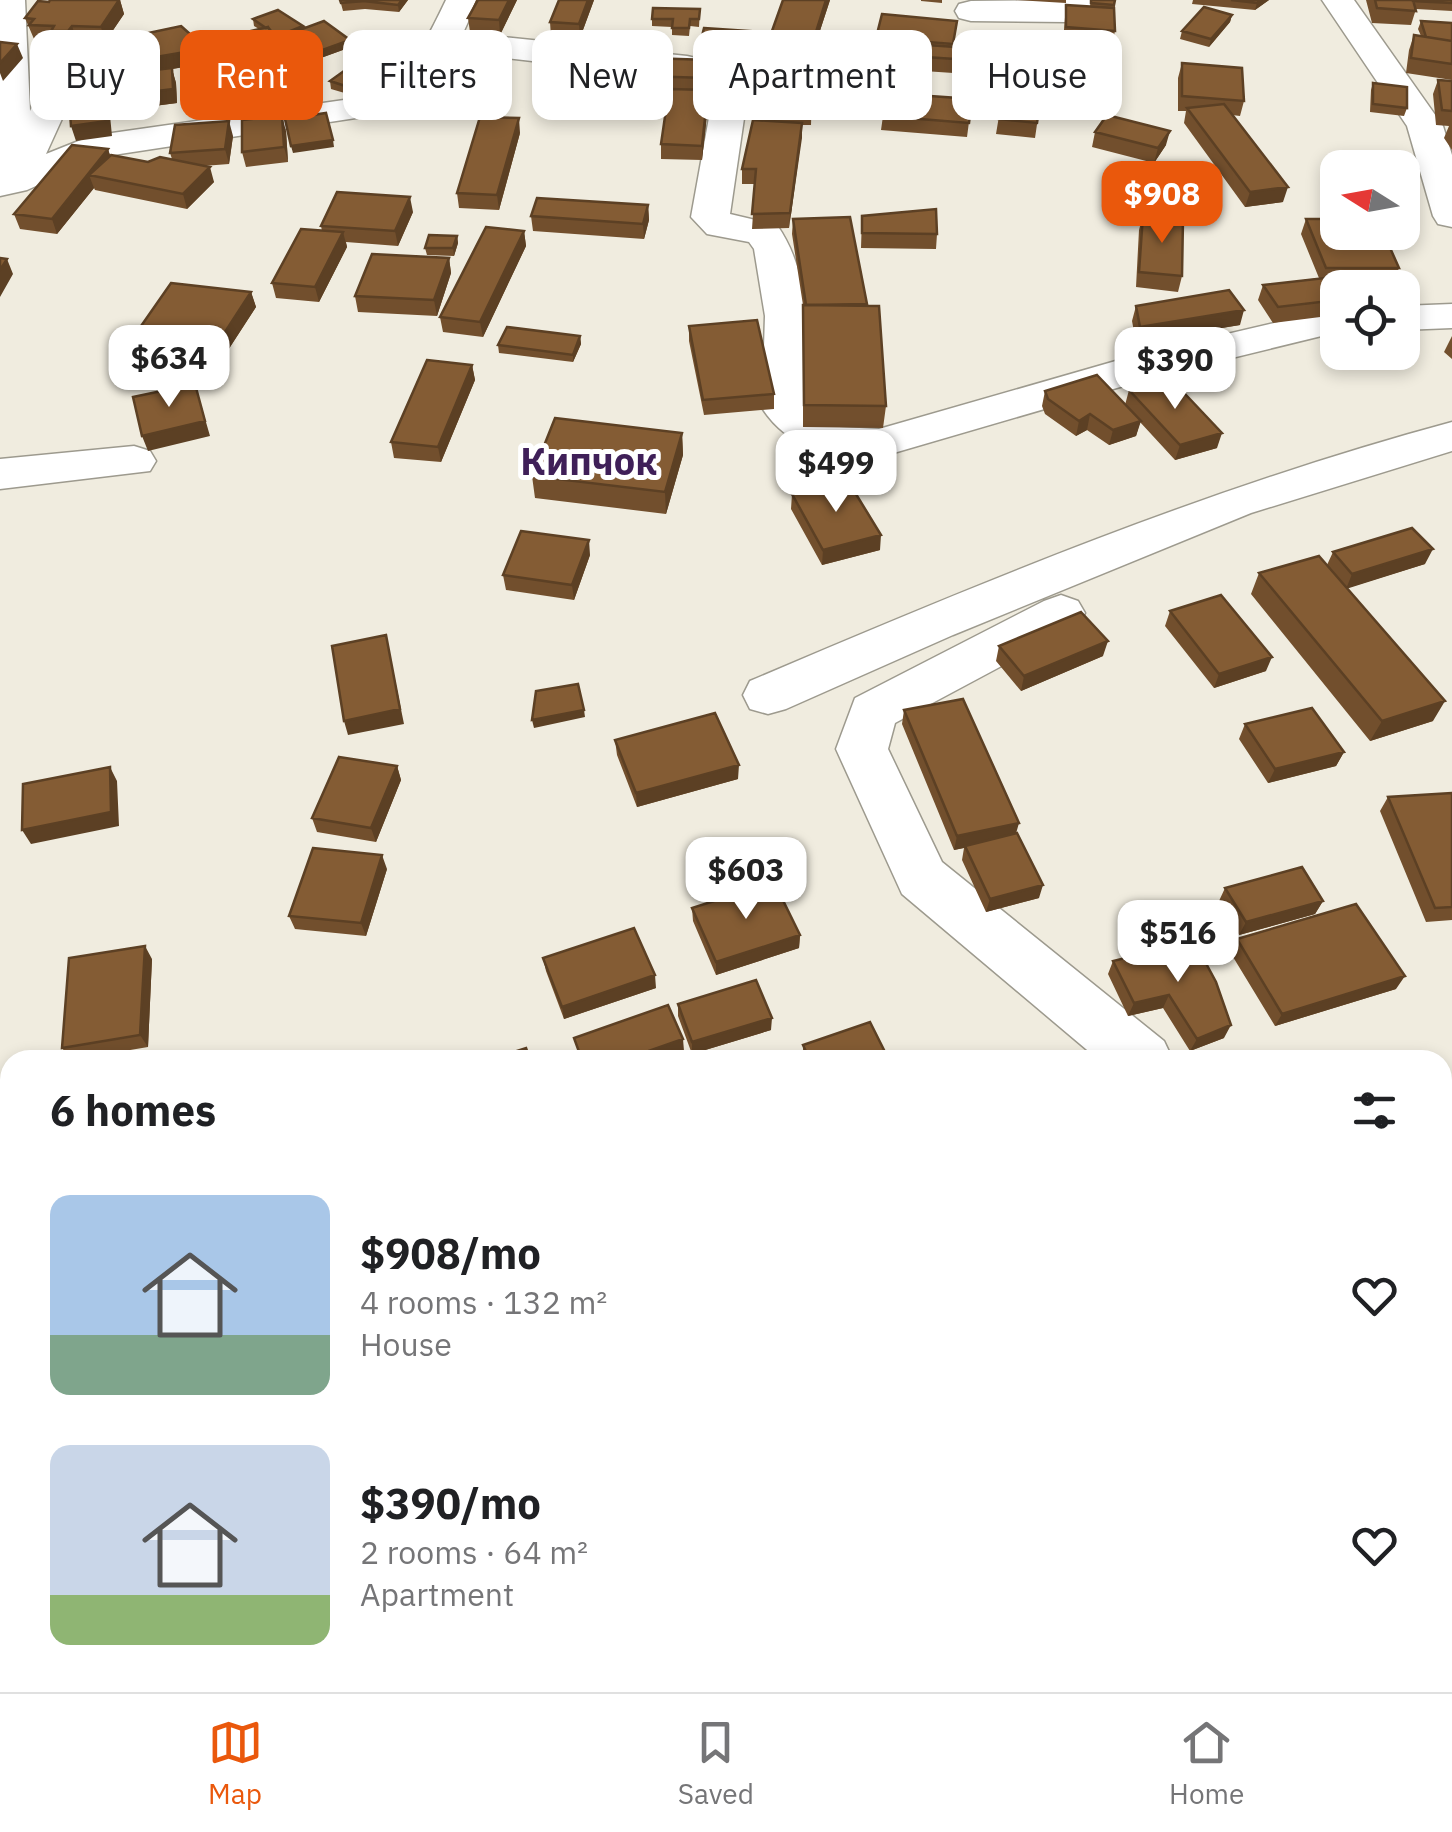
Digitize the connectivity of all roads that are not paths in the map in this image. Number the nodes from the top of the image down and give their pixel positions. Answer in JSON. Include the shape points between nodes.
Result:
{"nodes":[{"id":1,"x":9,"y":0,"type":"edge"},
{"id":2,"x":100,"y":0,"type":"edge"},
{"id":3,"x":462,"y":0,"type":"edge"},
{"id":4,"x":1084,"y":0,"type":"edge"},
{"id":5,"x":1338,"y":0,"type":"edge"},
{"id":6,"x":971,"y":12,"type":"dead end"},
{"id":7,"x":448,"y":30,"type":"edge"},
{"id":8,"x":512,"y":48,"type":"edge"},
{"id":9,"x":343,"y":111,"type":"edge"},
{"id":10,"x":5,"y":190,"type":"edge"},
{"id":11,"x":1452,"y":216,"type":"edge"},
{"id":12,"x":1452,"y":316,"type":"edge"},
{"id":13,"x":1420,"y":317,"type":"edge"},
{"id":14,"x":1320,"y":324,"type":"edge"},
{"id":15,"x":1452,"y":436,"type":"edge"},
{"id":16,"x":134,"y":461,"type":"dead end"},
{"id":17,"x":0,"y":474,"type":"edge"},
{"id":18,"x":1061,"y":613,"type":"dead end"},
{"id":19,"x":768,"y":695,"type":"dead end"},
{"id":20,"x":1131,"y":1050,"type":"edge"}],
"edges":[{"from":1,"to":10,"type":"street"},
{"from":2,"to":10,"type":"street"},
{"from":3,"to":7,"type":"street"},
{"from":4,"to":6,"type":"street","via":[[1067,12]]},
{"from":5,"to":11,"type":"street","via":[[1425,126]]},
{"from":8,"to":14,"type":"street","via":[[717,70],[728,78],[710,217],[721,226],[763,233],[776,248],[784,408],[819,439],[880,443],[1148,365]]},
{"from":9,"to":10,"type":"street","via":[[91,148]]},
{"from":12,"to":13,"type":"street"},
{"from":15,"to":19,"type":"street","via":[[1235,502]]},
{"from":16,"to":17,"type":"street"},
{"from":18,"to":20,"type":"street","via":[[872,712],[862,749],[922,878]]}]}
